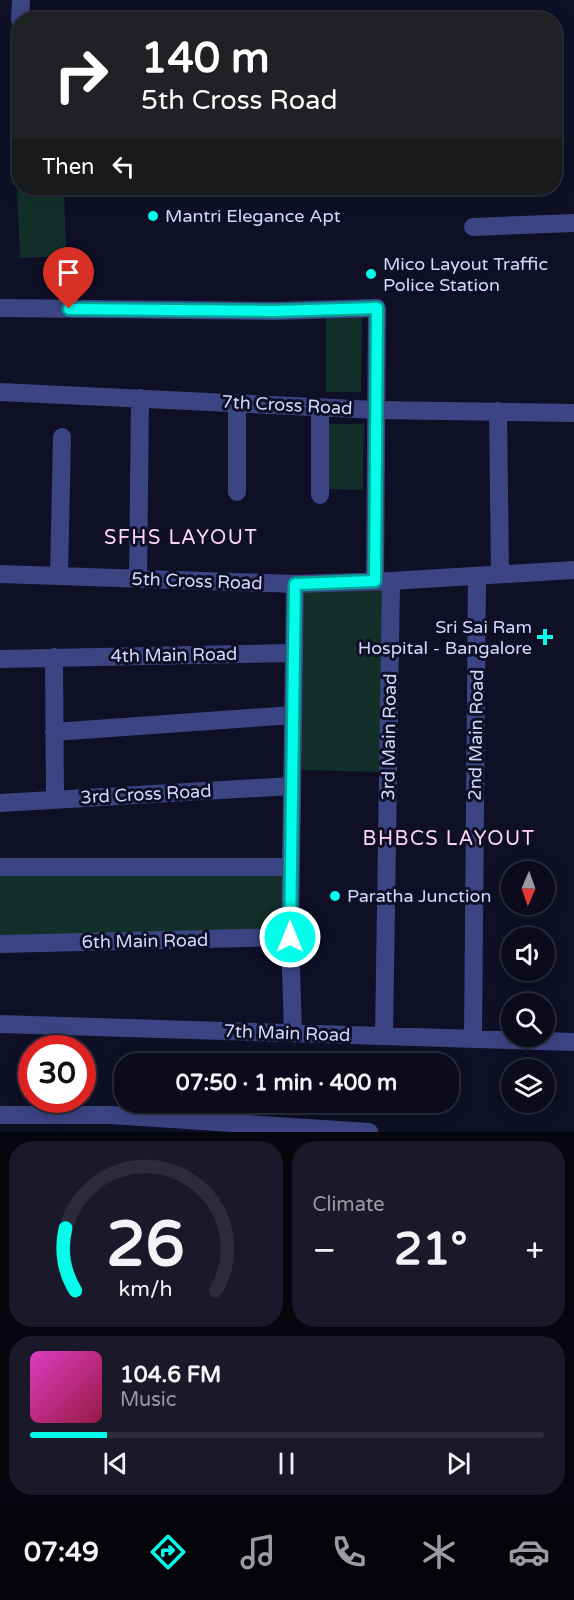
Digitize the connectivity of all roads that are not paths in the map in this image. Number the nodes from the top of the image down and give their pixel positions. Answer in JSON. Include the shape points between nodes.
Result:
{"nodes":[{"id":1,"x":574,"y":223,"type":"edge"},
{"id":2,"x":473,"y":227,"type":"dead end"},
{"id":3,"x":0,"y":308,"type":"edge"},
{"id":4,"x":0,"y":392,"type":"edge"},
{"id":5,"x":140,"y":398,"type":"junction"},
{"id":6,"x":237,"y":403,"type":"junction"},
{"id":7,"x":320,"y":407,"type":"junction"},
{"id":8,"x":376,"y":410,"type":"junction"},
{"id":9,"x":498,"y":411,"type":"junction"},
{"id":10,"x":574,"y":413,"type":"edge"},
{"id":11,"x":62,"y":437,"type":"dead end"},
{"id":12,"x":237,"y":492,"type":"dead end"},
{"id":13,"x":320,"y":495,"type":"dead end"},
{"id":14,"x":574,"y":570,"type":"edge"},
{"id":15,"x":0,"y":574,"type":"edge"},
{"id":16,"x":500,"y":574,"type":"junction"},
{"id":17,"x":60,"y":576,"type":"junction"},
{"id":18,"x":477,"y":576,"type":"junction"},
{"id":19,"x":138,"y":579,"type":"junction"},
{"id":20,"x":383,"y":581,"type":"junction"},
{"id":21,"x":295,"y":584,"type":"junction"},
{"id":22,"x":294,"y":653,"type":"junction"},
{"id":23,"x":54,"y":657,"type":"junction"},
{"id":24,"x":0,"y":659,"type":"edge"},
{"id":25,"x":293,"y":716,"type":"junction"},
{"id":26,"x":54,"y":732,"type":"junction"},
{"id":27,"x":292,"y":786,"type":"junction"},
{"id":28,"x":55,"y":800,"type":"junction"},
{"id":29,"x":0,"y":803,"type":"edge"},
{"id":30,"x":0,"y":867,"type":"edge"},
{"id":31,"x":291,"y":867,"type":"junction"},
{"id":32,"x":290,"y":937,"type":"junction"},
{"id":33,"x":0,"y":944,"type":"edge"},
{"id":34,"x":0,"y":1024,"type":"edge"},
{"id":35,"x":292,"y":1033,"type":"junction"},
{"id":36,"x":384,"y":1036,"type":"junction"},
{"id":37,"x":473,"y":1039,"type":"junction"},
{"id":38,"x":574,"y":1042,"type":"edge"},
{"id":39,"x":0,"y":1115,"type":"edge"},
{"id":40,"x":111,"y":1124,"type":"edge"},
{"id":41,"x":369,"y":1132,"type":"edge"}],
"edges":[{"from":1,"to":2,"type":"street"},
{"from":3,"to":8,"type":"street","name":"3rd Main Road","via":[[377,308]]},
{"from":4,"to":5,"type":"street","name":"7th Cross Road"},
{"from":5,"to":6,"type":"street","name":"7th Cross Road"},
{"from":5,"to":19,"type":"street"},
{"from":6,"to":7,"type":"street","name":"7th Cross Road"},
{"from":6,"to":12,"type":"street"},
{"from":7,"to":8,"type":"street","name":"7th Cross Road"},
{"from":7,"to":13,"type":"street"},
{"from":8,"to":9,"type":"street","name":"7th Cross Road"},
{"from":8,"to":20,"type":"street","name":"3rd Main Road"},
{"from":9,"to":10,"type":"street","name":"7th Cross Road"},
{"from":9,"to":16,"type":"street"},
{"from":11,"to":17,"type":"street"},
{"from":14,"to":16,"type":"street","name":"5th Cross Road"},
{"from":15,"to":17,"type":"street","name":"5th Cross Road"},
{"from":16,"to":18,"type":"street","name":"5th Cross Road"},
{"from":17,"to":19,"type":"street","name":"5th Cross Road"},
{"from":18,"to":20,"type":"street","name":"5th Cross Road"},
{"from":18,"to":37,"type":"street","name":"2nd Main Road"},
{"from":19,"to":21,"type":"street","name":"5th Cross Road"},
{"from":20,"to":21,"type":"street","name":"5th Cross Road"},
{"from":20,"to":36,"type":"street","name":"3rd Main Road"},
{"from":21,"to":22,"type":"street"},
{"from":22,"to":23,"type":"street","name":"4th Main Road"},
{"from":22,"to":25,"type":"street"},
{"from":23,"to":24,"type":"street","name":"4th Main Road"},
{"from":23,"to":26,"type":"street"},
{"from":25,"to":26,"type":"street"},
{"from":25,"to":27,"type":"street"},
{"from":26,"to":28,"type":"street"},
{"from":27,"to":28,"type":"street","name":"3rd Cross Road"},
{"from":27,"to":31,"type":"street"},
{"from":28,"to":29,"type":"street","name":"3rd Cross Road"},
{"from":30,"to":31,"type":"street"},
{"from":31,"to":32,"type":"street"},
{"from":32,"to":33,"type":"street","name":"6th Main Road"},
{"from":32,"to":35,"type":"street"},
{"from":34,"to":35,"type":"street","name":"7th Main Road"},
{"from":35,"to":36,"type":"street","name":"7th Main Road"},
{"from":36,"to":37,"type":"street","name":"7th Main Road"},
{"from":37,"to":38,"type":"street","name":"7th Main Road"},
{"from":39,"to":40,"type":"street"},
{"from":40,"to":41,"type":"street"}]}
